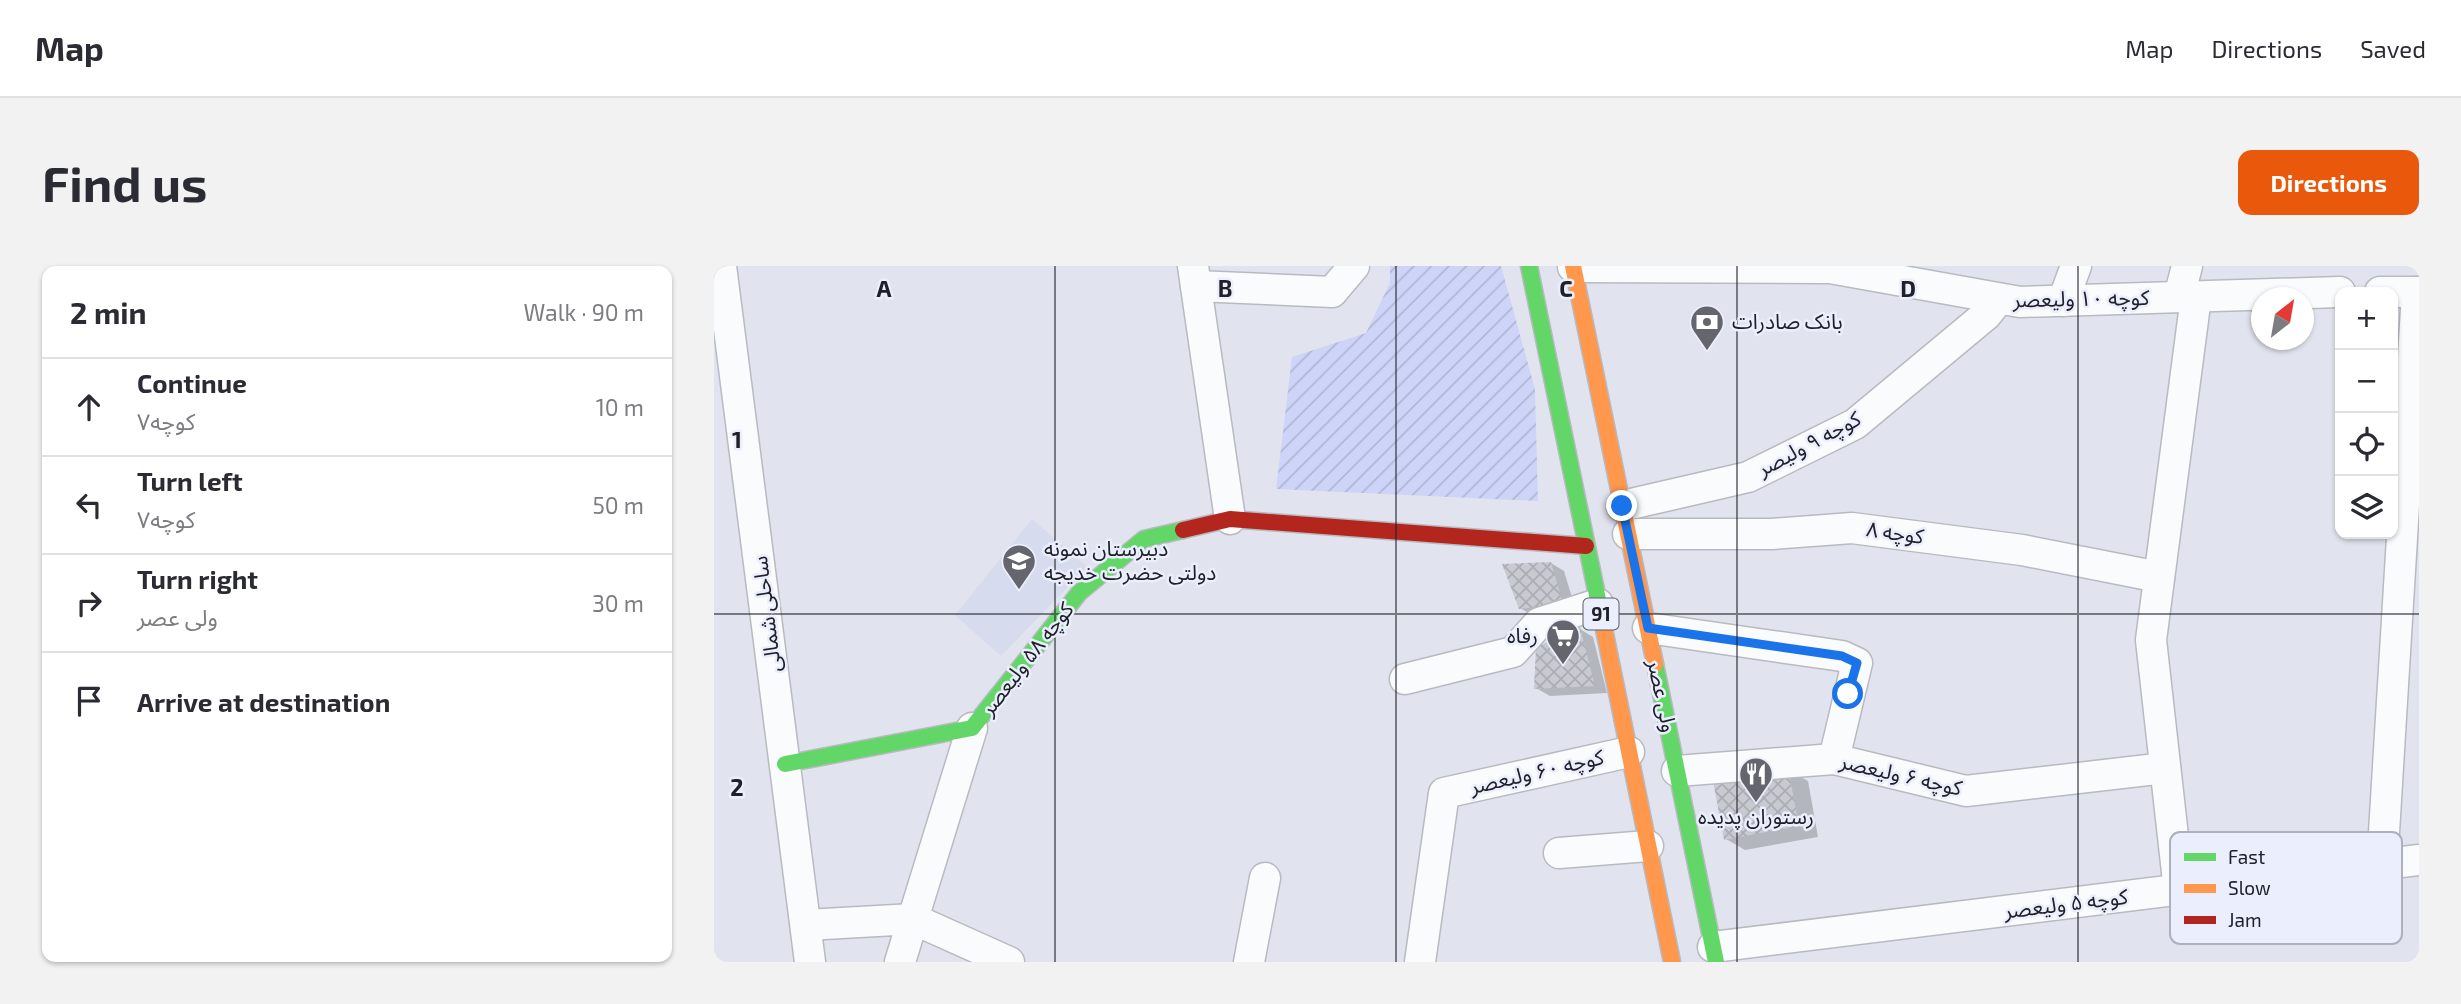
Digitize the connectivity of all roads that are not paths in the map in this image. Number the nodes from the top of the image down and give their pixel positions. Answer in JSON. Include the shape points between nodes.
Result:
{"nodes":[{"id":1,"x":721,"y":266,"type":"edge"},
{"id":2,"x":1354,"y":266,"type":"edge"},
{"id":3,"x":1529,"y":266,"type":"edge"},
{"id":4,"x":1573,"y":266,"type":"edge"},
{"id":5,"x":2076,"y":266,"type":"edge"},
{"id":6,"x":2187,"y":266,"type":"edge"},
{"id":7,"x":1195,"y":276,"type":"edge"},
{"id":8,"x":2335,"y":292,"type":"edge"},
{"id":9,"x":2398,"y":292,"type":"edge"},
{"id":10,"x":2418,"y":292,"type":"edge"},
{"id":11,"x":2188,"y":297,"type":"junction"},
{"id":12,"x":1999,"y":299,"type":"junction"},
{"id":13,"x":2063,"y":301,"type":"junction"},
{"id":14,"x":1230,"y":519,"type":"junction"},
{"id":15,"x":1625,"y":520,"type":"junction"},
{"id":16,"x":1586,"y":546,"type":"junction"},
{"id":17,"x":2159,"y":577,"type":"junction"},
{"id":18,"x":2409,"y":577,"type":"edge"},
{"id":19,"x":1598,"y":604,"type":"junction"},
{"id":20,"x":1648,"y":628,"type":"junction"},
{"id":21,"x":1405,"y":679,"type":"dead end"},
{"id":22,"x":972,"y":728,"type":"junction"},
{"id":23,"x":1629,"y":752,"type":"junction"},
{"id":24,"x":1835,"y":759,"type":"junction"},
{"id":25,"x":785,"y":764,"type":"junction"},
{"id":26,"x":2165,"y":768,"type":"junction"},
{"id":27,"x":1677,"y":771,"type":"junction"},
{"id":28,"x":2172,"y":832,"type":"edge"},
{"id":29,"x":2385,"y":832,"type":"edge"},
{"id":30,"x":1648,"y":846,"type":"junction"},
{"id":31,"x":1559,"y":853,"type":"dead end"},
{"id":32,"x":1265,"y":878,"type":"dead end"},
{"id":33,"x":2170,"y":891,"type":"edge"},
{"id":34,"x":913,"y":919,"type":"junction"},
{"id":35,"x":806,"y":925,"type":"junction"},
{"id":36,"x":1715,"y":954,"type":"edge"},
{"id":37,"x":810,"y":962,"type":"edge"},
{"id":38,"x":900,"y":962,"type":"edge"},
{"id":39,"x":1009,"y":962,"type":"edge"},
{"id":40,"x":1249,"y":962,"type":"edge"},
{"id":41,"x":1420,"y":962,"type":"edge"},
{"id":42,"x":1672,"y":962,"type":"edge"}],
"edges":[{"from":1,"to":25,"type":"street","name":"ساحلی شمالی"},
{"from":2,"to":7,"type":"street","via":[[1332,292]]},
{"from":3,"to":16,"type":"main road","name":"ولی عصر","number":"91"},
{"from":4,"to":12,"type":"street","name":"کوچه ۱۰ ولیعصر","via":[[1830,268]]},
{"from":4,"to":15,"type":"main road","name":"ولی عصر","number":"91"},
{"from":5,"to":13,"type":"street"},
{"from":6,"to":11,"type":"street"},
{"from":7,"to":14,"type":"street"},
{"from":8,"to":11,"type":"street","name":"کوچه ۱۰ ولیعصر"},
{"from":9,"to":10,"type":"street"},
{"from":10,"to":18,"type":"street"},
{"from":11,"to":13,"type":"street","name":"کوچه ۱۰ ولیعصر"},
{"from":11,"to":17,"type":"street"},
{"from":12,"to":13,"type":"street","name":"کوچه ۱۰ ولیعصر"},
{"from":12,"to":15,"type":"street","name":"کوچه ۹ ولیصر","via":[[1986,315],[1855,424],[1748,477]]},
{"from":14,"to":16,"type":"main road","name":"کوچه ۵۸ ولیعصر"},
{"from":14,"to":22,"type":"main road","name":"کوچه ۵۸ ولیعصر","via":[[1144,539],[1079,593]]},
{"from":15,"to":17,"type":"street","name":"کوچه ۸","via":[[1772,534],[1852,528],[2022,550]]},
{"from":15,"to":20,"type":"main road","name":"ولی عصر","number":"91"},
{"from":16,"to":19,"type":"main road","name":"ولی عصر","number":"91"},
{"from":17,"to":26,"type":"street","via":[[2151,640]]},
{"from":18,"to":29,"type":"street"},
{"from":19,"to":21,"type":"street","via":[[1539,623],[1513,652]]},
{"from":19,"to":23,"type":"main road","name":"ولی عصر","number":"91"},
{"from":20,"to":24,"type":"street","via":[[1842,656],[1857,663]]},
{"from":20,"to":27,"type":"main road","name":"ولی عصر","number":"91"},
{"from":22,"to":25,"type":"main road","name":"کوچه ۵۸ ولیعصر"},
{"from":22,"to":34,"type":"street"},
{"from":23,"to":30,"type":"main road","name":"ولی عصر","number":"91"},
{"from":23,"to":41,"type":"street","name":"کوچه ۶۰ ولیعصر","via":[[1444,793]]},
{"from":24,"to":26,"type":"street","name":"کوچه ۶ ولیعصر","via":[[1966,792]]},
{"from":24,"to":27,"type":"street","name":"کوچه ۶ ولیعصر"},
{"from":25,"to":35,"type":"street","name":"ساحلی شمالی"},
{"from":26,"to":28,"type":"street"},
{"from":27,"to":36,"type":"main road","name":"ولی عصر","number":"91"},
{"from":30,"to":31,"type":"street"},
{"from":30,"to":42,"type":"main road","name":"ولی عصر","number":"91"},
{"from":32,"to":40,"type":"street"},
{"from":33,"to":36,"type":"street","name":"کوچه ۵ ولیعصر"},
{"from":34,"to":35,"type":"street"},
{"from":34,"to":38,"type":"street"},
{"from":34,"to":39,"type":"street"},
{"from":35,"to":37,"type":"street","name":"ساحلی شمالی"}]}
